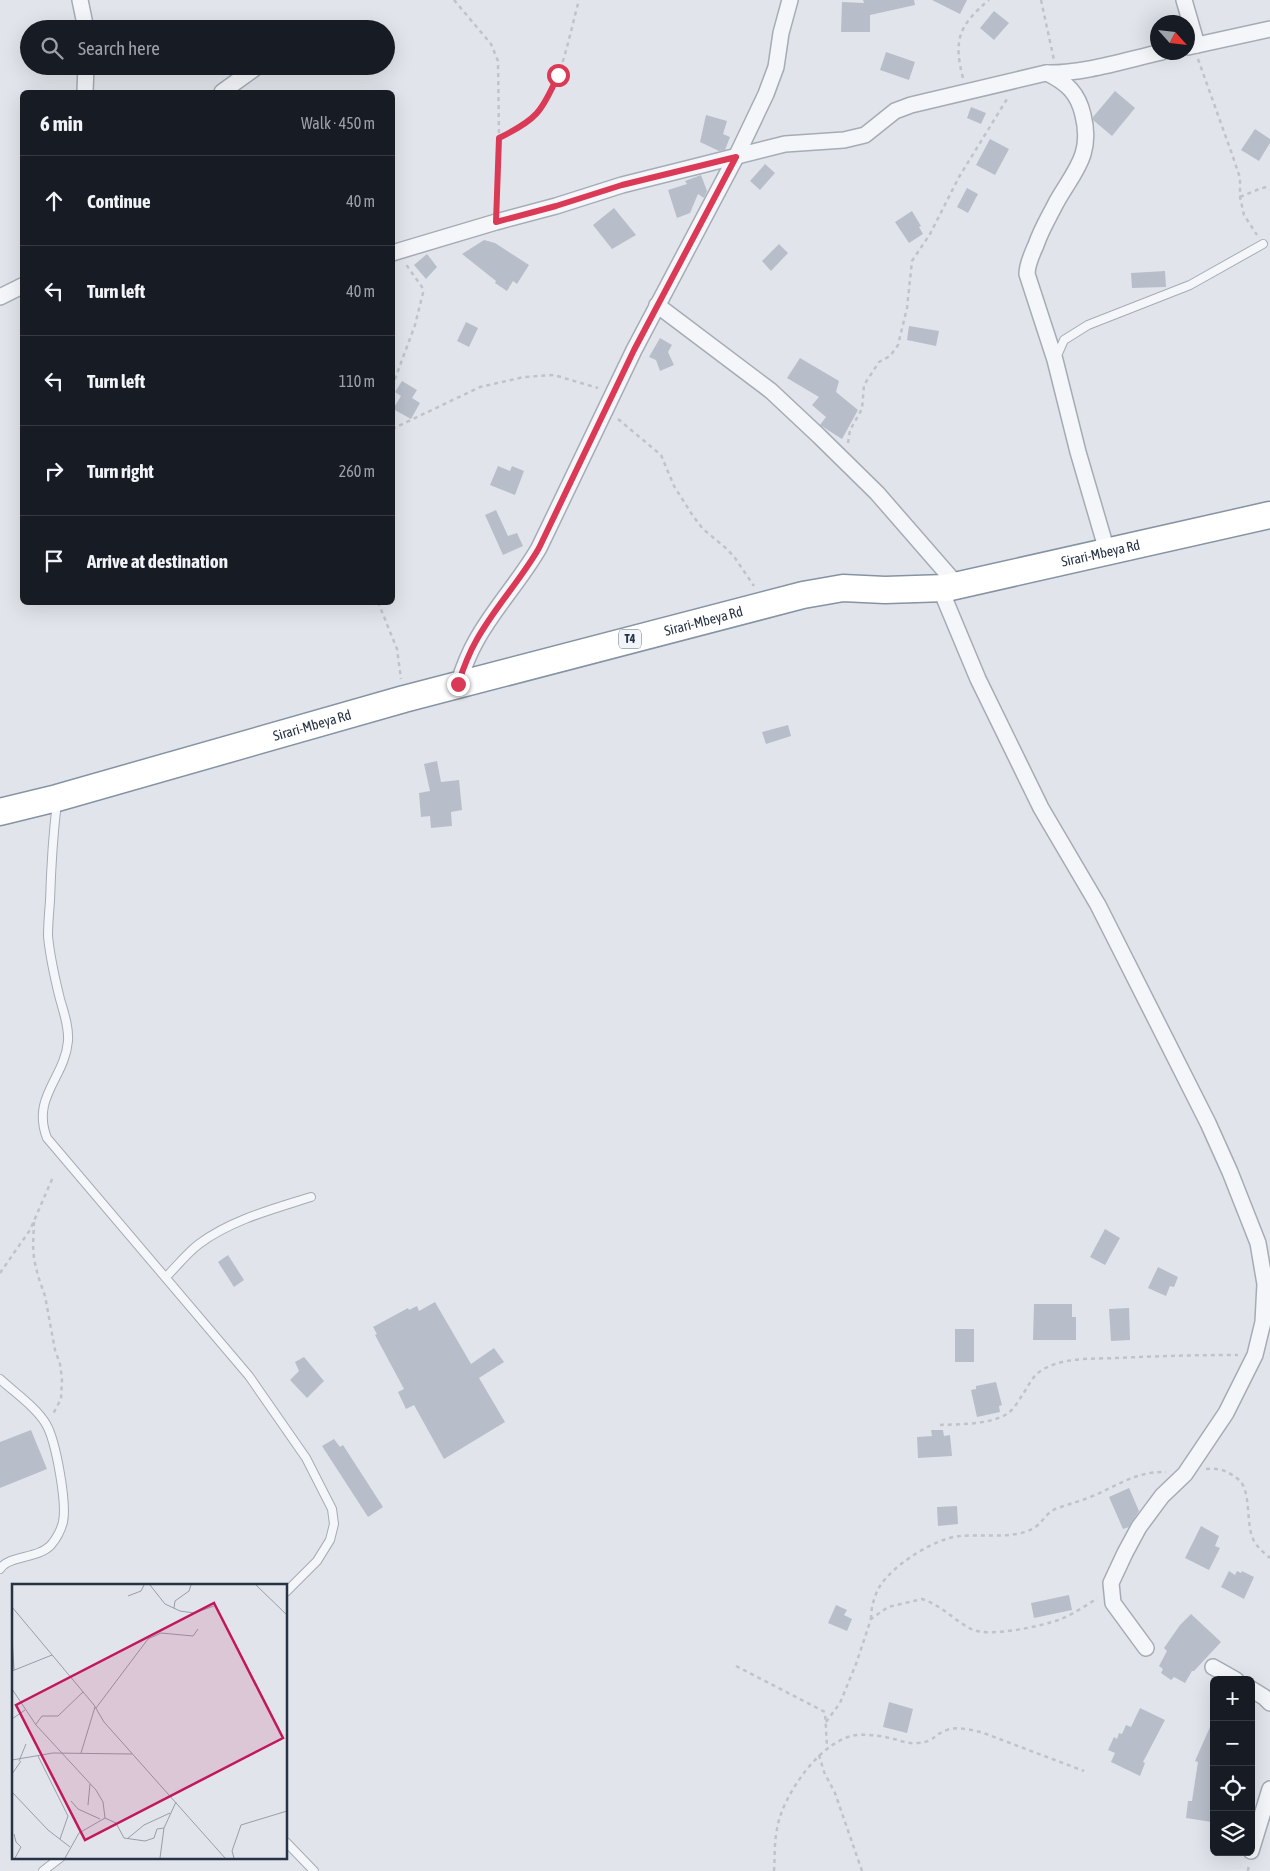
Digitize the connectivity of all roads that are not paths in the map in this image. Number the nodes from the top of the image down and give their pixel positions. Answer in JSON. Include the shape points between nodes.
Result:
{"nodes":[{"id":1,"x":80,"y":0,"type":"edge"},
{"id":2,"x":790,"y":0,"type":"edge"},
{"id":3,"x":1184,"y":0,"type":"edge"},
{"id":4,"x":1187,"y":15,"type":"edge"},
{"id":5,"x":84,"y":20,"type":"edge"},
{"id":6,"x":1270,"y":29,"type":"edge"},
{"id":7,"x":1195,"y":45,"type":"edge"},
{"id":8,"x":1150,"y":54,"type":"edge"},
{"id":9,"x":1051,"y":73,"type":"junction"},
{"id":10,"x":86,"y":75,"type":"edge"},
{"id":11,"x":246,"y":75,"type":"edge"},
{"id":12,"x":85,"y":90,"type":"edge"},
{"id":13,"x":225,"y":90,"type":"edge"},
{"id":14,"x":736,"y":157,"type":"junction"},
{"id":15,"x":1263,"y":244,"type":"road end"},
{"id":16,"x":395,"y":251,"type":"edge"},
{"id":17,"x":20,"y":287,"type":"edge"},
{"id":18,"x":0,"y":297,"type":"edge"},
{"id":19,"x":658,"y":306,"type":"junction"},
{"id":20,"x":1055,"y":360,"type":"junction"},
{"id":21,"x":1270,"y":516,"type":"edge"},
{"id":22,"x":1108,"y":552,"type":"junction"},
{"id":23,"x":949,"y":587,"type":"junction"},
{"id":24,"x":458,"y":684,"type":"junction"},
{"id":25,"x":57,"y":798,"type":"junction"},
{"id":26,"x":0,"y":812,"type":"edge"},
{"id":27,"x":312,"y":1197,"type":"dead end"},
{"id":28,"x":166,"y":1277,"type":"junction"},
{"id":29,"x":0,"y":1379,"type":"edge"},
{"id":30,"x":0,"y":1569,"type":"edge"},
{"id":31,"x":288,"y":1590,"type":"edge"},
{"id":32,"x":1146,"y":1648,"type":"dead end"},
{"id":33,"x":1213,"y":1667,"type":"dead end"},
{"id":34,"x":1229,"y":1676,"type":"edge"},
{"id":35,"x":1255,"y":1691,"type":"edge"},
{"id":36,"x":1270,"y":1703,"type":"edge"},
{"id":37,"x":1270,"y":1788,"type":"edge"},
{"id":38,"x":1255,"y":1839,"type":"edge"},
{"id":39,"x":288,"y":1844,"type":"edge"},
{"id":40,"x":60,"y":1858,"type":"edge"},
{"id":41,"x":43,"y":1871,"type":"edge"},
{"id":42,"x":314,"y":1871,"type":"edge"}],
"edges":[{"from":1,"to":5,"type":"street"},
{"from":2,"to":14,"type":"street","via":[[776,68]]},
{"from":3,"to":4,"type":"street"},
{"from":6,"to":7,"type":"street"},
{"from":8,"to":9,"type":"street"},
{"from":9,"to":14,"type":"street","via":[[911,105],[895,111],[865,134],[844,140],[785,144]]},
{"from":9,"to":20,"type":"street","via":[[1074,93],[1087,130],[1080,166],[1056,204],[1027,268]]},
{"from":10,"to":12,"type":"street"},
{"from":11,"to":13,"type":"street"},
{"from":14,"to":16,"type":"street","via":[[622,185]]},
{"from":14,"to":19,"type":"street"},
{"from":15,"to":20,"type":"lane","via":[[1190,285],[1070,335],[1059,348]]},
{"from":17,"to":18,"type":"street"},
{"from":19,"to":23,"type":"street","via":[[771,391],[850,466],[877,493]]},
{"from":19,"to":24,"type":"street","via":[[539,548],[476,640]]},
{"from":20,"to":22,"type":"street"},
{"from":21,"to":22,"type":"highway","name":"Sirari-Mbeya Rd","number":"T4"},
{"from":22,"to":23,"type":"highway","name":"Sirari-Mbeya Rd","number":"T4"},
{"from":23,"to":24,"type":"highway","name":"Sirari-Mbeya Rd","number":"T4","via":[[842,588],[803,595]]},
{"from":23,"to":32,"type":"street","via":[[978,679],[1041,808],[1098,905],[1208,1123],[1258,1243],[1266,1284],[1263,1322],[1255,1355],[1226,1413],[1185,1474],[1162,1496],[1139,1527],[1116,1570],[1111,1586],[1112,1603]]},
{"from":24,"to":25,"type":"highway","name":"Sirari-Mbeya Rd","number":"T4"},
{"from":25,"to":26,"type":"highway","name":"Sirari-Mbeya Rd","number":"T4"},
{"from":25,"to":28,"type":"lane","via":[[48,935],[68,1040],[60,1068],[47,1094],[43,1126],[48,1138]]},
{"from":27,"to":28,"type":"lane","via":[[267,1210],[214,1234]]},
{"from":28,"to":31,"type":"lane","via":[[249,1376],[306,1458],[332,1510],[334,1524],[330,1540],[317,1561]]},
{"from":29,"to":30,"type":"lane","via":[[48,1427],[62,1491],[63,1523],[58,1536],[46,1550],[8,1562]]},
{"from":33,"to":34,"type":"street"},
{"from":35,"to":36,"type":"street"},
{"from":37,"to":38,"type":"street"},
{"from":39,"to":42,"type":"lane"},
{"from":40,"to":41,"type":"lane"}]}
